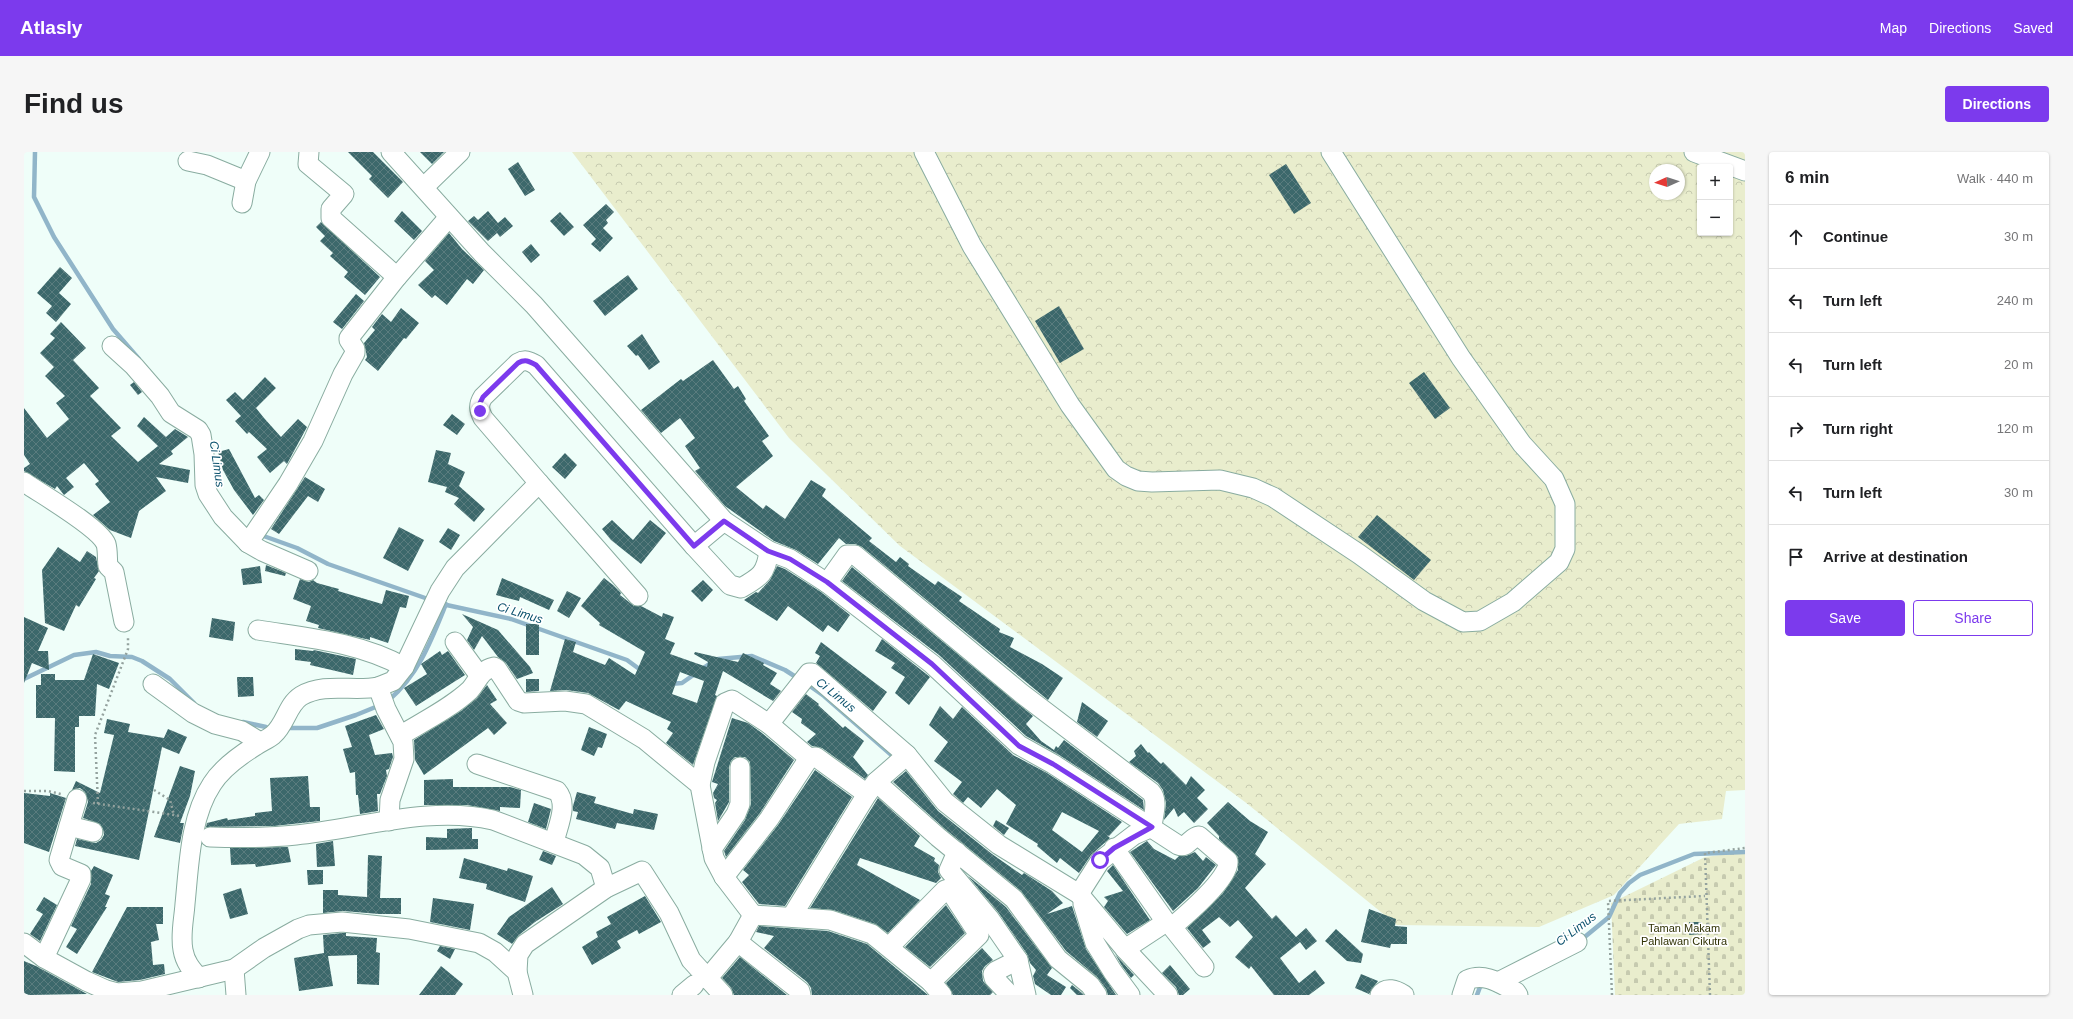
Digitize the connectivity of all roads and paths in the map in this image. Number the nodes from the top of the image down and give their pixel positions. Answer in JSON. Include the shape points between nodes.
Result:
{"nodes":[{"id":1,"x":260,"y":152,"type":"edge"},
{"id":2,"x":308,"y":152,"type":"edge"},
{"id":3,"x":391,"y":152,"type":"edge"},
{"id":4,"x":460,"y":152,"type":"edge"},
{"id":5,"x":924,"y":152,"type":"edge"},
{"id":6,"x":1331,"y":152,"type":"edge"},
{"id":7,"x":1694,"y":152,"type":"edge"},
{"id":8,"x":188,"y":161,"type":"dead end"},
{"id":9,"x":1745,"y":171,"type":"edge"},
{"id":10,"x":246,"y":181,"type":"junction"},
{"id":11,"x":424,"y":187,"type":"junction"},
{"id":12,"x":242,"y":203,"type":"dead end"},
{"id":13,"x":450,"y":217,"type":"junction"},
{"id":14,"x":397,"y":277,"type":"junction"},
{"id":15,"x":112,"y":346,"type":"dead end"},
{"id":16,"x":24,"y":482,"type":"edge"},
{"id":17,"x":539,"y":483,"type":"junction"},
{"id":18,"x":724,"y":521,"type":"junction"},
{"id":19,"x":248,"y":543,"type":"junction"},
{"id":20,"x":694,"y":546,"type":"junction"},
{"id":21,"x":768,"y":551,"type":"junction"},
{"id":22,"x":308,"y":571,"type":"dead end"},
{"id":23,"x":827,"y":582,"type":"junction"},
{"id":24,"x":638,"y":596,"type":"dead end"},
{"id":25,"x":124,"y":622,"type":"joint"},
{"id":26,"x":258,"y":630,"type":"dead end"},
{"id":27,"x":455,"y":642,"type":"dead end"},
{"id":28,"x":404,"y":667,"type":"junction"},
{"id":29,"x":479,"y":675,"type":"junction"},
{"id":30,"x":153,"y":684,"type":"dead end"},
{"id":31,"x":378,"y":687,"type":"junction"},
{"id":32,"x":769,"y":724,"type":"junction"},
{"id":33,"x":401,"y":735,"type":"junction"},
{"id":34,"x":260,"y":742,"type":"junction"},
{"id":35,"x":907,"y":755,"type":"junction"},
{"id":36,"x":809,"y":758,"type":"junction"},
{"id":37,"x":477,"y":764,"type":"dead end"},
{"id":38,"x":740,"y":767,"type":"dead end"},
{"id":39,"x":700,"y":785,"type":"junction"},
{"id":40,"x":872,"y":788,"type":"junction"},
{"id":41,"x":154,"y":790,"type":"dead end"},
{"id":42,"x":24,"y":791,"type":"edge"},
{"id":43,"x":77,"y":798,"type":"junction"},
{"id":44,"x":98,"y":804,"type":"junction"},
{"id":45,"x":174,"y":815,"type":"junction"},
{"id":46,"x":197,"y":818,"type":"junction"},
{"id":47,"x":389,"y":821,"type":"junction"},
{"id":48,"x":69,"y":826,"type":"junction"},
{"id":49,"x":1152,"y":827,"type":"junction"},
{"id":50,"x":93,"y":832,"type":"dead end"},
{"id":51,"x":210,"y":837,"type":"dead end"},
{"id":52,"x":554,"y":843,"type":"junction"},
{"id":53,"x":1114,"y":848,"type":"junction"},
{"id":54,"x":1745,"y":848,"type":"edge"},
{"id":55,"x":712,"y":849,"type":"junction"},
{"id":56,"x":957,"y":852,"type":"junction"},
{"id":57,"x":724,"y":877,"type":"junction"},
{"id":58,"x":606,"y":888,"type":"junction"},
{"id":59,"x":1079,"y":894,"type":"junction"},
{"id":60,"x":1705,"y":896,"type":"junction"},
{"id":61,"x":753,"y":915,"type":"junction"},
{"id":62,"x":792,"y":916,"type":"junction"},
{"id":63,"x":1169,"y":924,"type":"junction"},
{"id":64,"x":738,"y":942,"type":"junction"},
{"id":65,"x":1577,"y":942,"type":"dead end"},
{"id":66,"x":24,"y":943,"type":"edge"},
{"id":67,"x":889,"y":947,"type":"junction"},
{"id":68,"x":1125,"y":949,"type":"junction"},
{"id":69,"x":44,"y":958,"type":"junction"},
{"id":70,"x":1018,"y":960,"type":"junction"},
{"id":71,"x":1204,"y":967,"type":"dead end"},
{"id":72,"x":234,"y":969,"type":"junction"},
{"id":73,"x":517,"y":972,"type":"junction"},
{"id":74,"x":1113,"y":972,"type":"junction"},
{"id":75,"x":199,"y":978,"type":"junction"},
{"id":76,"x":1498,"y":982,"type":"junction"},
{"id":77,"x":694,"y":986,"type":"edge"},
{"id":78,"x":936,"y":989,"type":"edge"},
{"id":79,"x":1090,"y":992,"type":"edge"},
{"id":80,"x":236,"y":995,"type":"edge"},
{"id":81,"x":523,"y":995,"type":"edge"},
{"id":82,"x":723,"y":995,"type":"edge"},
{"id":83,"x":801,"y":995,"type":"edge"},
{"id":84,"x":1010,"y":995,"type":"edge"},
{"id":85,"x":1026,"y":995,"type":"edge"},
{"id":86,"x":1130,"y":995,"type":"edge"},
{"id":87,"x":1168,"y":995,"type":"edge"},
{"id":88,"x":1380,"y":995,"type":"edge"},
{"id":89,"x":1404,"y":995,"type":"edge"},
{"id":90,"x":1462,"y":995,"type":"edge"},
{"id":91,"x":1518,"y":995,"type":"edge"},
{"id":92,"x":1612,"y":995,"type":"edge"},
{"id":93,"x":1710,"y":995,"type":"edge"}],
"edges":[{"from":1,"to":10,"type":"street"},
{"from":2,"to":14,"type":"street","via":[[308,164],[344,194],[331,209],[331,218]]},
{"from":3,"to":11,"type":"street"},
{"from":4,"to":11,"type":"street"},
{"from":5,"to":6,"type":"street","via":[[972,246],[1070,405],[1116,469],[1138,481],[1220,480],[1253,488],[1273,497],[1451,617],[1463,622],[1480,621],[1513,602],[1559,562],[1565,549],[1565,504],[1554,479],[1522,444],[1461,358]]},
{"from":7,"to":9,"type":"street"},
{"from":8,"to":10,"type":"street","via":[[207,165]]},
{"from":10,"to":12,"type":"street"},
{"from":11,"to":13,"type":"street"},
{"from":13,"to":14,"type":"street"},
{"from":13,"to":18,"type":"street","via":[[534,305]]},
{"from":14,"to":19,"type":"street","via":[[349,338],[355,353],[313,441],[292,478]]},
{"from":15,"to":19,"type":"street","via":[[134,366],[171,413],[198,430],[204,454],[204,478],[208,494],[223,517]]},
{"from":16,"to":25,"type":"street","via":[[94,530],[104,541],[108,566],[114,572],[117,583]]},
{"from":17,"to":20,"type":"street","via":[[483,418],[480,411],[483,397],[523,360],[536,365]]},
{"from":17,"to":24,"type":"street"},
{"from":17,"to":28,"type":"street","via":[[455,568],[440,591]]},
{"from":18,"to":20,"type":"street"},
{"from":18,"to":21,"type":"street"},
{"from":19,"to":22,"type":"street","via":[[262,552]]},
{"from":20,"to":21,"type":"street","via":[[730,585],[741,588],[758,578],[767,566]]},
{"from":21,"to":23,"type":"street","via":[[790,559]]},
{"from":23,"to":49,"type":"street","via":[[932,664],[1019,746],[1053,764]]},
{"from":23,"to":49,"type":"street","via":[[848,555],[855,555],[1021,693],[1151,792],[1155,796]]},
{"from":25,"to":44,"type":"path","via":[[128,649],[95,735]]},
{"from":26,"to":28,"type":"street","via":[[361,648],[385,656]]},
{"from":27,"to":29,"type":"street"},
{"from":28,"to":31,"type":"street","via":[[393,681]]},
{"from":29,"to":33,"type":"street","via":[[471,689]]},
{"from":29,"to":39,"type":"street","via":[[490,668],[497,669],[518,701],[524,703],[565,701],[586,704],[644,738]]},
{"from":30,"to":34,"type":"street","via":[[193,714],[215,724],[242,731]]},
{"from":31,"to":33,"type":"street","via":[[391,720]]},
{"from":31,"to":34,"type":"street","via":[[363,690],[336,687],[315,690],[300,696],[273,735]]},
{"from":32,"to":35,"type":"street","via":[[812,672]]},
{"from":32,"to":36,"type":"street"},
{"from":32,"to":39,"type":"street","via":[[732,700],[725,703]]},
{"from":33,"to":47,"type":"street","via":[[404,759],[390,800]]},
{"from":34,"to":46,"type":"street","via":[[238,757],[212,783]]},
{"from":35,"to":40,"type":"street"},
{"from":35,"to":59,"type":"street","via":[[944,802],[999,845]]},
{"from":36,"to":40,"type":"street","via":[[816,757]]},
{"from":36,"to":57,"type":"street","via":[[769,819]]},
{"from":37,"to":52,"type":"street","via":[[557,791],[562,797],[563,805]]},
{"from":38,"to":55,"type":"street","via":[[740,804]]},
{"from":39,"to":55,"type":"street"},
{"from":40,"to":56,"type":"street"},
{"from":40,"to":62,"type":"street"},
{"from":41,"to":45,"type":"path","via":[[170,800]]},
{"from":42,"to":43,"type":"path","via":[[48,791]]},
{"from":43,"to":44,"type":"path"},
{"from":43,"to":48,"type":"street"},
{"from":44,"to":45,"type":"path"},
{"from":45,"to":46,"type":"path"},
{"from":46,"to":75,"type":"street","via":[[182,934],[188,966]]},
{"from":47,"to":51,"type":"street","via":[[296,835]]},
{"from":47,"to":52,"type":"street","via":[[477,816]]},
{"from":48,"to":50,"type":"street"},
{"from":48,"to":69,"type":"street","via":[[59,863],[81,874],[81,879]]},
{"from":49,"to":53,"type":"street"},
{"from":49,"to":63,"type":"street","via":[[1181,847],[1199,836],[1228,861],[1228,869],[1202,900]]},
{"from":52,"to":58,"type":"street","via":[[594,861],[600,868]]},
{"from":53,"to":59,"type":"street","via":[[1100,860]]},
{"from":53,"to":63,"type":"street"},
{"from":54,"to":60,"type":"path","via":[[1705,853]]},
{"from":55,"to":57,"type":"street"},
{"from":56,"to":70,"type":"street","via":[[949,870],[989,918]]},
{"from":56,"to":79,"type":"street","via":[[1014,898],[1058,959]]},
{"from":57,"to":61,"type":"street"},
{"from":58,"to":73,"type":"street","via":[[525,944],[518,955]]},
{"from":58,"to":77,"type":"street","via":[[642,871],[669,913],[691,960]]},
{"from":59,"to":68,"type":"street"},
{"from":59,"to":74,"type":"street","via":[[1095,943]]},
{"from":60,"to":92,"type":"path","via":[[1608,901]]},
{"from":60,"to":93,"type":"path"},
{"from":61,"to":62,"type":"street"},
{"from":61,"to":64,"type":"street"},
{"from":62,"to":67,"type":"street","via":[[830,920],[872,934]]},
{"from":63,"to":68,"type":"street"},
{"from":63,"to":71,"type":"street"},
{"from":64,"to":77,"type":"street"},
{"from":64,"to":83,"type":"street","via":[[800,991]]},
{"from":65,"to":76,"type":"street"},
{"from":66,"to":69,"type":"street"},
{"from":67,"to":78,"type":"street"},
{"from":67,"to":78,"type":"street","via":[[945,890],[952,892],[978,932],[978,938]]},
{"from":68,"to":87,"type":"street"},
{"from":69,"to":75,"type":"street","via":[[86,981],[117,993],[142,991]]},
{"from":70,"to":84,"type":"street","via":[[993,974]]},
{"from":70,"to":85,"type":"street"},
{"from":72,"to":73,"type":"street","via":[[298,929],[309,925],[342,922],[409,930],[479,943],[495,952]]},
{"from":72,"to":75,"type":"street"},
{"from":72,"to":80,"type":"street"},
{"from":73,"to":81,"type":"street"},
{"from":74,"to":79,"type":"street"},
{"from":74,"to":86,"type":"street"},
{"from":76,"to":90,"type":"street","via":[[1473,977],[1465,982]]},
{"from":76,"to":91,"type":"street"},
{"from":77,"to":82,"type":"street"},
{"from":88,"to":89,"type":"street","via":[[1388,989]]}]}
